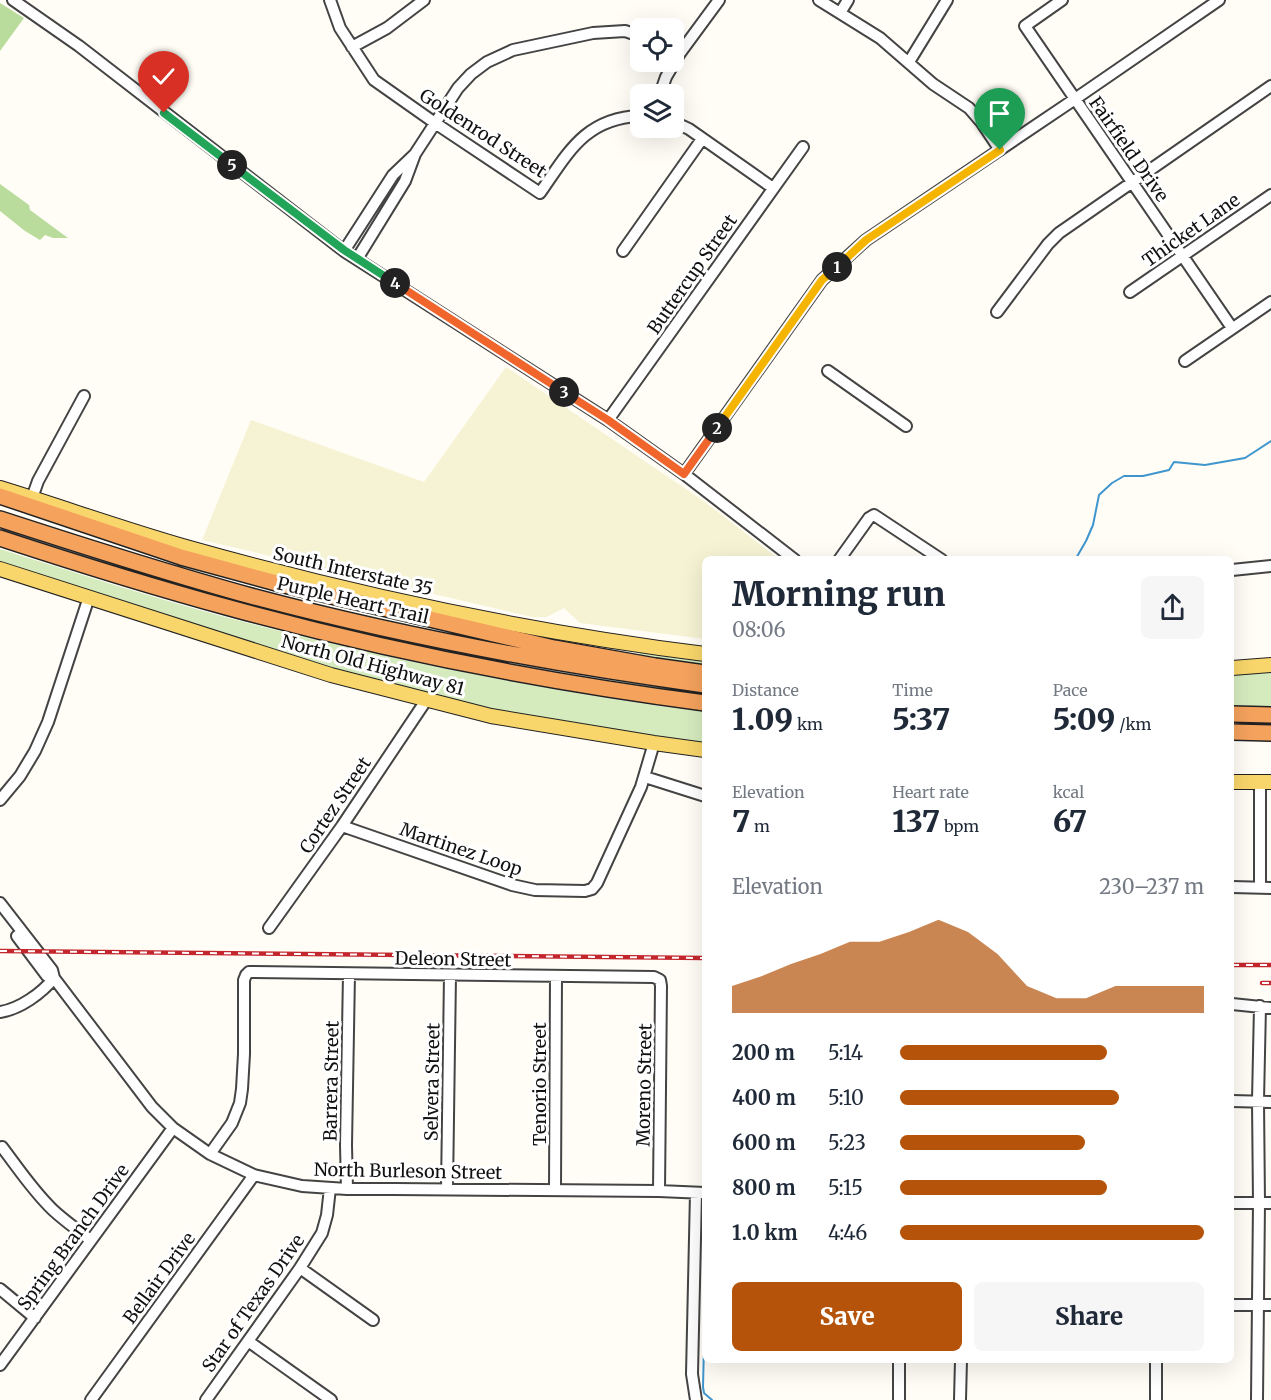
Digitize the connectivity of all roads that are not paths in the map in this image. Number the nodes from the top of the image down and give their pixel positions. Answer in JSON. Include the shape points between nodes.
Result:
{"nodes":[{"id":1,"x":13,"y":0,"type":"edge"},
{"id":2,"x":330,"y":0,"type":"edge"},
{"id":3,"x":424,"y":0,"type":"edge"},
{"id":4,"x":719,"y":0,"type":"edge"},
{"id":5,"x":819,"y":0,"type":"edge"},
{"id":6,"x":848,"y":0,"type":"edge"},
{"id":7,"x":947,"y":0,"type":"edge"},
{"id":8,"x":1062,"y":0,"type":"edge"},
{"id":9,"x":1219,"y":0,"type":"edge"},
{"id":10,"x":840,"y":13,"type":"junction"},
{"id":11,"x":630,"y":33,"type":"edge"},
{"id":12,"x":684,"y":42,"type":"edge"},
{"id":13,"x":352,"y":47,"type":"junction"},
{"id":14,"x":909,"y":62,"type":"junction"},
{"id":15,"x":1271,"y":86,"type":"edge"},
{"id":16,"x":1075,"y":99,"type":"junction"},
{"id":17,"x":630,"y":118,"type":"edge"},
{"id":18,"x":435,"y":123,"type":"junction"},
{"id":19,"x":684,"y":127,"type":"edge"},
{"id":20,"x":702,"y":139,"type":"junction"},
{"id":21,"x":803,"y":147,"type":"dead end"},
{"id":22,"x":1000,"y":150,"type":"junction"},
{"id":23,"x":415,"y":154,"type":"junction"},
{"id":24,"x":1132,"y":183,"type":"junction"},
{"id":25,"x":773,"y":188,"type":"junction"},
{"id":26,"x":1271,"y":195,"type":"edge"},
{"id":27,"x":378,"y":199,"type":"junction"},
{"id":28,"x":389,"y":207,"type":"junction"},
{"id":29,"x":344,"y":250,"type":"junction"},
{"id":30,"x":622,"y":251,"type":"dead end"},
{"id":31,"x":1184,"y":255,"type":"junction"},
{"id":32,"x":357,"y":259,"type":"junction"},
{"id":33,"x":1130,"y":292,"type":"dead end"},
{"id":34,"x":1271,"y":302,"type":"edge"},
{"id":35,"x":997,"y":312,"type":"dead end"},
{"id":36,"x":1232,"y":328,"type":"junction"},
{"id":37,"x":1185,"y":362,"type":"dead end"},
{"id":38,"x":828,"y":371,"type":"dead end"},
{"id":39,"x":84,"y":396,"type":"dead end"},
{"id":40,"x":608,"y":420,"type":"junction"},
{"id":41,"x":906,"y":426,"type":"dead end"},
{"id":42,"x":684,"y":474,"type":"junction"},
{"id":43,"x":0,"y":488,"type":"edge"},
{"id":44,"x":0,"y":496,"type":"edge"},
{"id":45,"x":32,"y":498,"type":"junction"},
{"id":46,"x":0,"y":519,"type":"edge"},
{"id":47,"x":0,"y":538,"type":"edge"},
{"id":48,"x":790,"y":556,"type":"edge"},
{"id":49,"x":842,"y":556,"type":"edge"},
{"id":50,"x":936,"y":556,"type":"edge"},
{"id":51,"x":1271,"y":566,"type":"edge"},
{"id":52,"x":0,"y":569,"type":"edge"},
{"id":53,"x":1234,"y":570,"type":"edge"},
{"id":54,"x":89,"y":597,"type":"junction"},
{"id":55,"x":702,"y":654,"type":"edge"},
{"id":56,"x":1271,"y":665,"type":"edge"},
{"id":57,"x":1234,"y":668,"type":"edge"},
{"id":58,"x":702,"y":673,"type":"edge"},
{"id":59,"x":702,"y":685,"type":"edge"},
{"id":60,"x":427,"y":699,"type":"junction"},
{"id":61,"x":702,"y":703,"type":"edge"},
{"id":62,"x":1234,"y":714,"type":"edge"},
{"id":63,"x":1271,"y":715,"type":"edge"},
{"id":64,"x":1234,"y":732,"type":"edge"},
{"id":65,"x":1271,"y":733,"type":"edge"},
{"id":66,"x":654,"y":743,"type":"junction"},
{"id":67,"x":702,"y":750,"type":"edge"},
{"id":68,"x":645,"y":777,"type":"junction"},
{"id":69,"x":1234,"y":782,"type":"edge"},
{"id":70,"x":1265,"y":782,"type":"edge"},
{"id":71,"x":702,"y":795,"type":"edge"},
{"id":72,"x":0,"y":800,"type":"edge"},
{"id":73,"x":342,"y":826,"type":"junction"},
{"id":74,"x":1234,"y":887,"type":"edge"},
{"id":75,"x":1265,"y":887,"type":"edge"},
{"id":76,"x":0,"y":903,"type":"edge"},
{"id":77,"x":0,"y":915,"type":"edge"},
{"id":78,"x":269,"y":928,"type":"dead end"},
{"id":79,"x":349,"y":974,"type":"junction"},
{"id":80,"x":450,"y":975,"type":"junction"},
{"id":81,"x":556,"y":977,"type":"junction"},
{"id":82,"x":54,"y":978,"type":"junction"},
{"id":83,"x":660,"y":980,"type":"joint"},
{"id":84,"x":1234,"y":1004,"type":"edge"},
{"id":85,"x":0,"y":1005,"type":"edge"},
{"id":86,"x":1265,"y":1007,"type":"edge"},
{"id":87,"x":0,"y":1012,"type":"edge"},
{"id":88,"x":1234,"y":1101,"type":"edge"},
{"id":89,"x":1258,"y":1101,"type":"junction"},
{"id":90,"x":1271,"y":1102,"type":"edge"},
{"id":91,"x":173,"y":1128,"type":"junction"},
{"id":92,"x":2,"y":1147,"type":"dead end"},
{"id":93,"x":210,"y":1154,"type":"junction"},
{"id":94,"x":254,"y":1175,"type":"junction"},
{"id":95,"x":330,"y":1188,"type":"junction"},
{"id":96,"x":347,"y":1189,"type":"junction"},
{"id":97,"x":447,"y":1189,"type":"junction"},
{"id":98,"x":555,"y":1190,"type":"junction"},
{"id":99,"x":659,"y":1191,"type":"junction"},
{"id":100,"x":701,"y":1193,"type":"edge"},
{"id":101,"x":1234,"y":1203,"type":"edge"},
{"id":102,"x":1259,"y":1203,"type":"junction"},
{"id":103,"x":1271,"y":1203,"type":"edge"},
{"id":104,"x":90,"y":1240,"type":"junction"},
{"id":105,"x":300,"y":1268,"type":"junction"},
{"id":106,"x":0,"y":1289,"type":"edge"},
{"id":107,"x":1234,"y":1305,"type":"edge"},
{"id":108,"x":1257,"y":1305,"type":"junction"},
{"id":109,"x":1271,"y":1305,"type":"edge"},
{"id":110,"x":35,"y":1318,"type":"junction"},
{"id":111,"x":373,"y":1320,"type":"dead end"},
{"id":112,"x":248,"y":1341,"type":"junction"},
{"id":113,"x":899,"y":1363,"type":"edge"},
{"id":114,"x":961,"y":1363,"type":"edge"},
{"id":115,"x":1156,"y":1363,"type":"edge"},
{"id":116,"x":0,"y":1365,"type":"edge"},
{"id":117,"x":317,"y":1396,"type":"edge"},
{"id":118,"x":91,"y":1400,"type":"edge"},
{"id":119,"x":206,"y":1400,"type":"edge"},
{"id":120,"x":331,"y":1400,"type":"edge"},
{"id":121,"x":696,"y":1400,"type":"edge"},
{"id":122,"x":899,"y":1400,"type":"edge"},
{"id":123,"x":960,"y":1400,"type":"edge"},
{"id":124,"x":1156,"y":1400,"type":"edge"},
{"id":125,"x":1257,"y":1400,"type":"edge"}],
"edges":[{"from":1,"to":29,"type":"street","via":[[79,46]]},
{"from":2,"to":13,"type":"street","name":"Goldenrod Street"},
{"from":3,"to":13,"type":"street","via":[[387,28]]},
{"from":4,"to":12,"type":"street"},
{"from":5,"to":10,"type":"street"},
{"from":6,"to":10,"type":"street"},
{"from":7,"to":14,"type":"street"},
{"from":8,"to":16,"type":"street","name":"Fairfield Drive","via":[[1025,26]]},
{"from":9,"to":16,"type":"street"},
{"from":10,"to":14,"type":"street"},
{"from":11,"to":18,"type":"street","via":[[593,33],[501,55],[465,79]]},
{"from":13,"to":18,"type":"street","name":"Goldenrod Street","via":[[374,80]]},
{"from":14,"to":22,"type":"street","via":[[969,108]]},
{"from":15,"to":24,"type":"street"},
{"from":16,"to":22,"type":"street"},
{"from":16,"to":24,"type":"street","name":"Fairfield Drive"},
{"from":17,"to":18,"type":"street","name":"Goldenrod Street","via":[[594,128],[571,149],[540,193]]},
{"from":18,"to":23,"type":"street"},
{"from":19,"to":20,"type":"street"},
{"from":20,"to":25,"type":"street"},
{"from":20,"to":30,"type":"street"},
{"from":21,"to":25,"type":"street","name":"Buttercup Street"},
{"from":22,"to":42,"type":"street","via":[[866,240],[822,280]]},
{"from":23,"to":27,"type":"street","via":[[393,174]]},
{"from":23,"to":28,"type":"street"},
{"from":24,"to":31,"type":"street","name":"Fairfield Drive"},
{"from":24,"to":35,"type":"street","via":[[1059,233]]},
{"from":25,"to":40,"type":"street","name":"Buttercup Street"},
{"from":26,"to":31,"type":"street","name":"Thicket Lane"},
{"from":27,"to":28,"type":"street"},
{"from":27,"to":29,"type":"street"},
{"from":28,"to":32,"type":"street"},
{"from":29,"to":32,"type":"street"},
{"from":31,"to":33,"type":"street","name":"Thicket Lane"},
{"from":31,"to":36,"type":"street","name":"Fairfield Drive"},
{"from":32,"to":40,"type":"street"},
{"from":34,"to":36,"type":"street"},
{"from":36,"to":37,"type":"street"},
{"from":38,"to":41,"type":"street"},
{"from":39,"to":45,"type":"street"},
{"from":40,"to":42,"type":"street"},
{"from":42,"to":48,"type":"street"},
{"from":43,"to":45,"type":"main road","name":"South Interstate 35"},
{"from":44,"to":58,"type":"highway","via":[[181,557],[280,584],[554,648]]},
{"from":45,"to":55,"type":"main road","name":"South Interstate 35","via":[[184,546],[396,601],[570,635]]},
{"from":46,"to":59,"type":"highway","name":"Purple Heart Trail","via":[[146,566],[333,616],[533,658]]},
{"from":47,"to":61,"type":"highway","name":"Purple Heart Trail","via":[[232,609],[388,648]]},
{"from":49,"to":50,"type":"street","via":[[874,515]]},
{"from":51,"to":53,"type":"street"},
{"from":52,"to":54,"type":"main road"},
{"from":54,"to":60,"type":"main road","name":"North Old Highway 81","via":[[331,675]]},
{"from":54,"to":72,"type":"street","via":[[48,722],[20,776]]},
{"from":56,"to":57,"type":"main road"},
{"from":60,"to":66,"type":"main road","name":"North Old Highway 81","via":[[491,716]]},
{"from":60,"to":73,"type":"street","name":"Cortez Street"},
{"from":62,"to":63,"type":"highway"},
{"from":64,"to":65,"type":"highway"},
{"from":66,"to":67,"type":"main road"},
{"from":66,"to":68,"type":"street","name":"Martinez Loop"},
{"from":68,"to":71,"type":"street"},
{"from":68,"to":73,"type":"street","name":"Martinez Loop","via":[[597,883],[585,891],[535,890],[512,885]]},
{"from":69,"to":70,"type":"main road"},
{"from":70,"to":75,"type":"street"},
{"from":73,"to":78,"type":"street","name":"Cortez Street"},
{"from":74,"to":75,"type":"street"},
{"from":76,"to":82,"type":"street","name":"North Burleson Street","via":[[52,970]]},
{"from":77,"to":82,"type":"street","name":"North Burleson Street","via":[[47,976]]},
{"from":79,"to":80,"type":"street","name":"Deleon Street"},
{"from":79,"to":93,"type":"street","name":"Deleon Street","via":[[246,975],[240,1104]]},
{"from":79,"to":96,"type":"street","name":"Barrera Street"},
{"from":80,"to":81,"type":"street","name":"Deleon Street"},
{"from":80,"to":97,"type":"street","name":"Selvera Street"},
{"from":81,"to":83,"type":"street","name":"Deleon Street"},
{"from":81,"to":98,"type":"street","name":"Tenorio Street"},
{"from":82,"to":85,"type":"street"},
{"from":82,"to":87,"type":"street","via":[[21,1004]]},
{"from":82,"to":91,"type":"street","name":"North Burleson Street","via":[[152,1107]]},
{"from":83,"to":99,"type":"street","name":"Moreno Street"},
{"from":84,"to":86,"type":"street"},
{"from":86,"to":89,"type":"street"},
{"from":88,"to":89,"type":"street"},
{"from":89,"to":90,"type":"street"},
{"from":89,"to":102,"type":"street"},
{"from":91,"to":93,"type":"street","name":"North Burleson Street"},
{"from":91,"to":104,"type":"street","name":"Spring Branch Drive"},
{"from":92,"to":104,"type":"street","via":[[52,1209]]},
{"from":93,"to":94,"type":"street","name":"North Burleson Street"},
{"from":94,"to":95,"type":"street","name":"North Burleson Street"},
{"from":94,"to":118,"type":"street","name":"Bellair Drive"},
{"from":95,"to":96,"type":"street","name":"North Burleson Street"},
{"from":95,"to":105,"type":"street","name":"Star of Texas Drive","via":[[322,1233]]},
{"from":96,"to":97,"type":"street","name":"North Burleson Street"},
{"from":97,"to":98,"type":"street","name":"North Burleson Street"},
{"from":98,"to":99,"type":"street","name":"North Burleson Street"},
{"from":99,"to":100,"type":"street","name":"North Burleson Street"},
{"from":100,"to":121,"type":"street","via":[[692,1374]]},
{"from":101,"to":102,"type":"street"},
{"from":102,"to":103,"type":"street"},
{"from":102,"to":108,"type":"street"},
{"from":104,"to":110,"type":"street","name":"Spring Branch Drive"},
{"from":105,"to":111,"type":"street"},
{"from":105,"to":112,"type":"street","name":"Star of Texas Drive"},
{"from":106,"to":110,"type":"street"},
{"from":107,"to":108,"type":"street"},
{"from":108,"to":109,"type":"street"},
{"from":108,"to":125,"type":"street"},
{"from":110,"to":116,"type":"street","name":"Spring Branch Drive"},
{"from":112,"to":117,"type":"street"},
{"from":112,"to":119,"type":"street","name":"Star of Texas Drive"},
{"from":113,"to":122,"type":"street"},
{"from":114,"to":123,"type":"street"},
{"from":115,"to":124,"type":"street"},
{"from":117,"to":120,"type":"street"}]}
